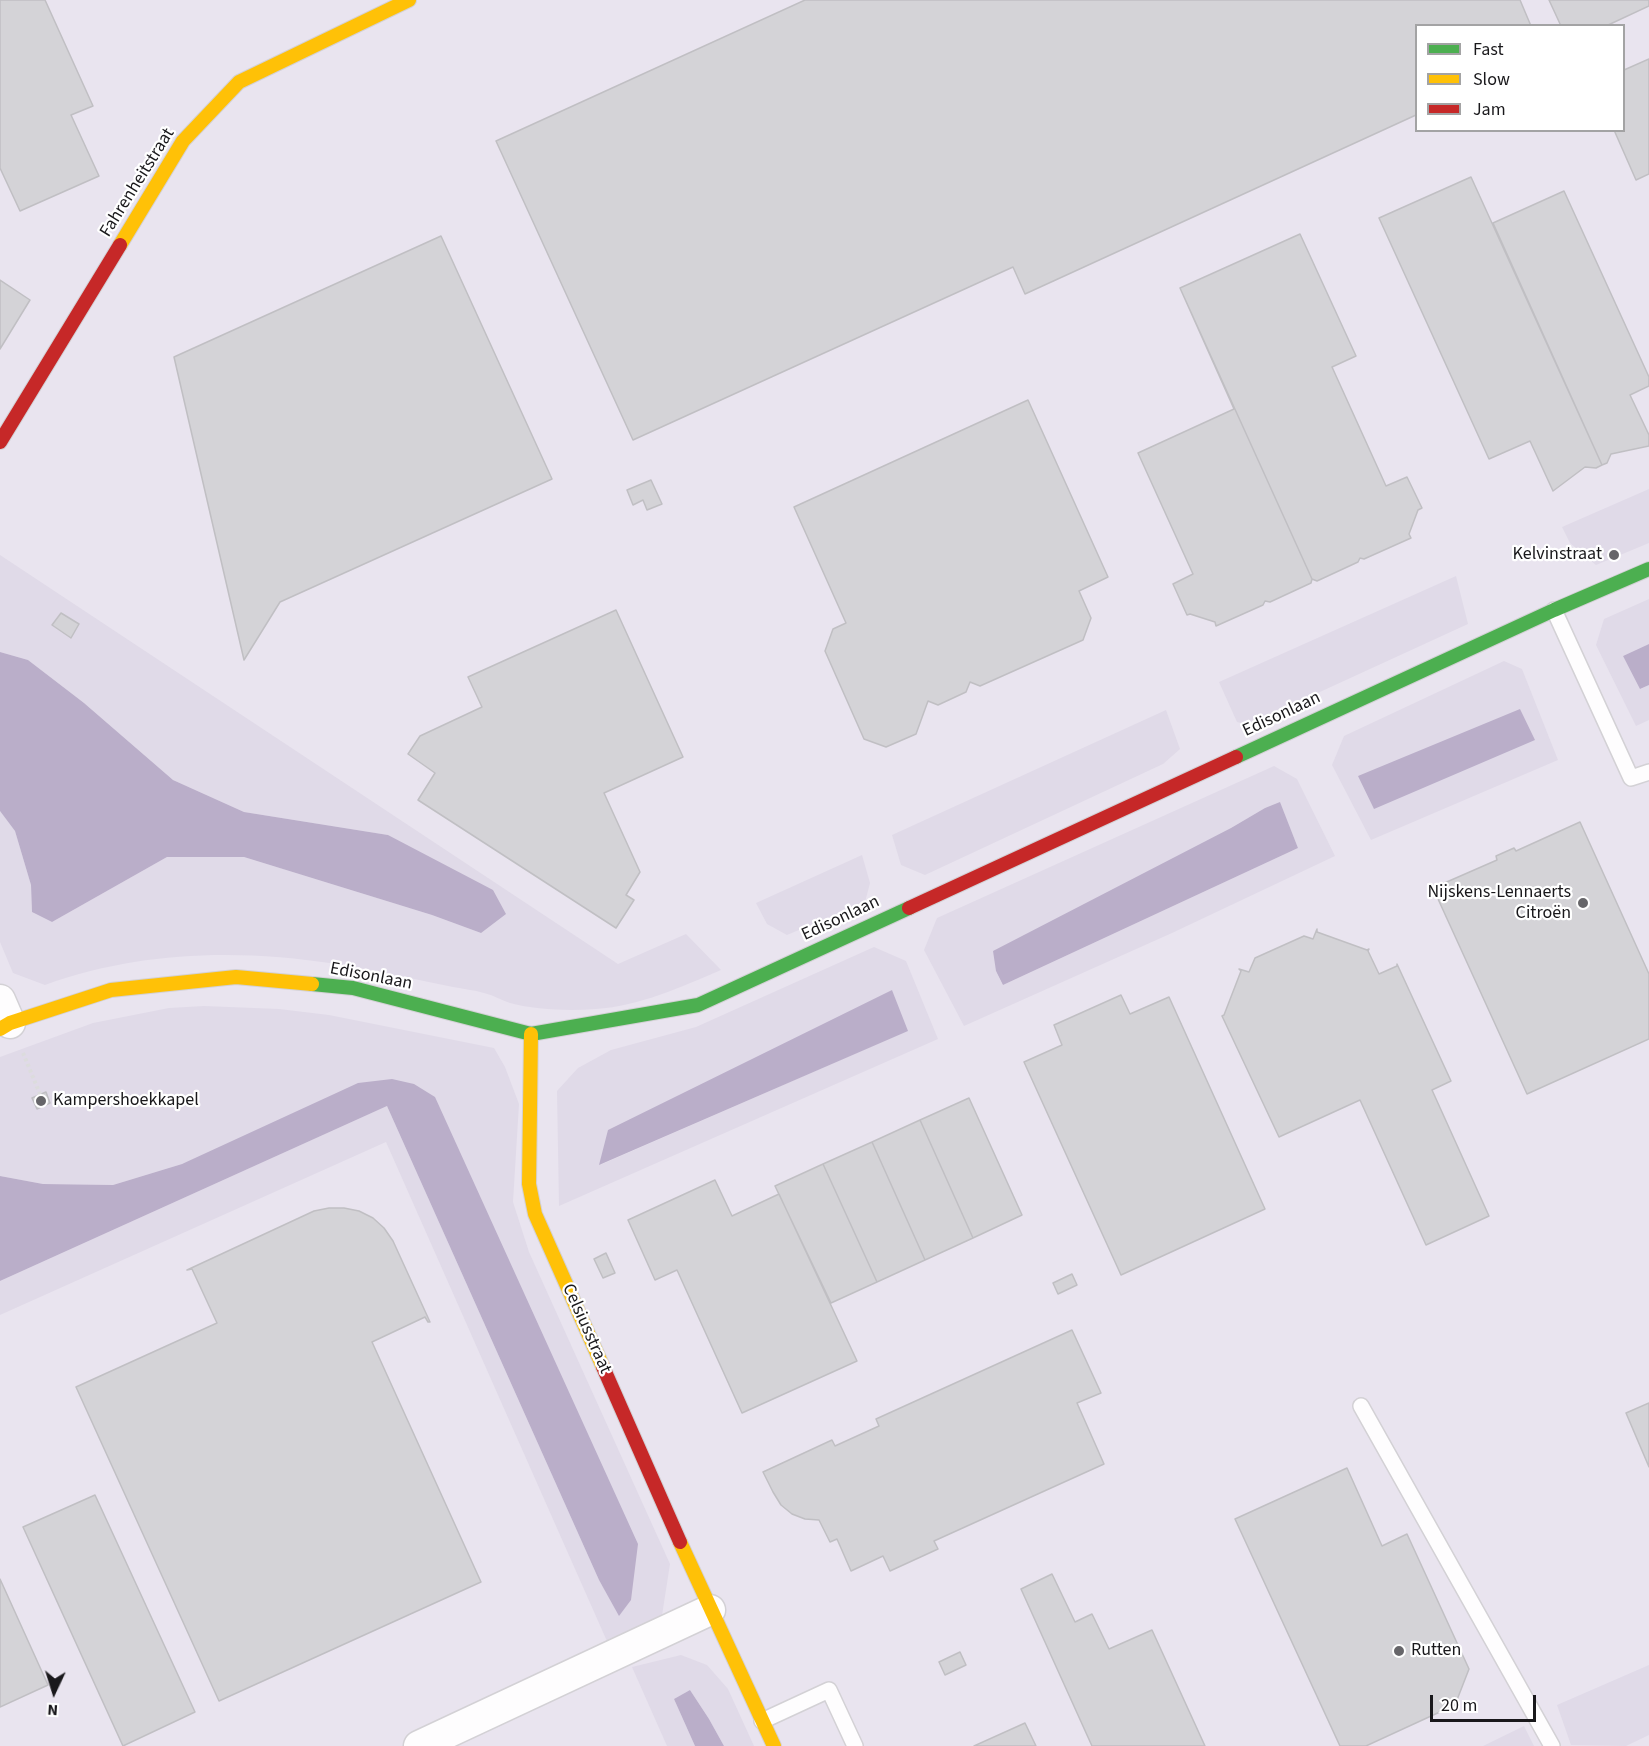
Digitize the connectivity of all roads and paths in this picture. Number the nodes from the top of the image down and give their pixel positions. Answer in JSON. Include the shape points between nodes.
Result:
{"nodes":[{"id":1,"x":409,"y":0,"type":"edge"},
{"id":2,"x":0,"y":442,"type":"edge"},
{"id":3,"x":1649,"y":569,"type":"edge"},
{"id":4,"x":1554,"y":610,"type":"junction"},
{"id":5,"x":1649,"y":772,"type":"edge"},
{"id":6,"x":4,"y":1018,"type":"edge"},
{"id":7,"x":531,"y":1034,"type":"junction"},
{"id":8,"x":40,"y":1094,"type":"dead end"},
{"id":9,"x":1361,"y":1406,"type":"dead end"},
{"id":10,"x":711,"y":1610,"type":"junction"},
{"id":11,"x":762,"y":1721,"type":"junction"},
{"id":12,"x":419,"y":1746,"type":"edge"},
{"id":13,"x":774,"y":1746,"type":"edge"},
{"id":14,"x":855,"y":1746,"type":"edge"},
{"id":15,"x":1552,"y":1746,"type":"edge"}],
"edges":[{"from":1,"to":2,"type":"street","name":"Fahrenheitstraat","via":[[239,82],[183,141]]},
{"from":3,"to":4,"type":"street","name":"Edisonlaan"},
{"from":4,"to":5,"type":"lane","via":[[1631,778]]},
{"from":4,"to":7,"type":"street","name":"Edisonlaan","via":[[698,1005]]},
{"from":6,"to":7,"type":"street","name":"Edisonlaan","via":[[111,990],[236,977],[353,987]]},
{"from":6,"to":8,"type":"path"},
{"from":7,"to":10,"type":"street","name":"Celsiusstraat","via":[[529,1184],[535,1214]]},
{"from":9,"to":15,"type":"lane"},
{"from":10,"to":11,"type":"street","name":"Celsiusstraat"},
{"from":10,"to":12,"type":"street"},
{"from":11,"to":13,"type":"street","name":"Celsiusstraat"},
{"from":11,"to":14,"type":"lane","via":[[829,1690]]}]}
